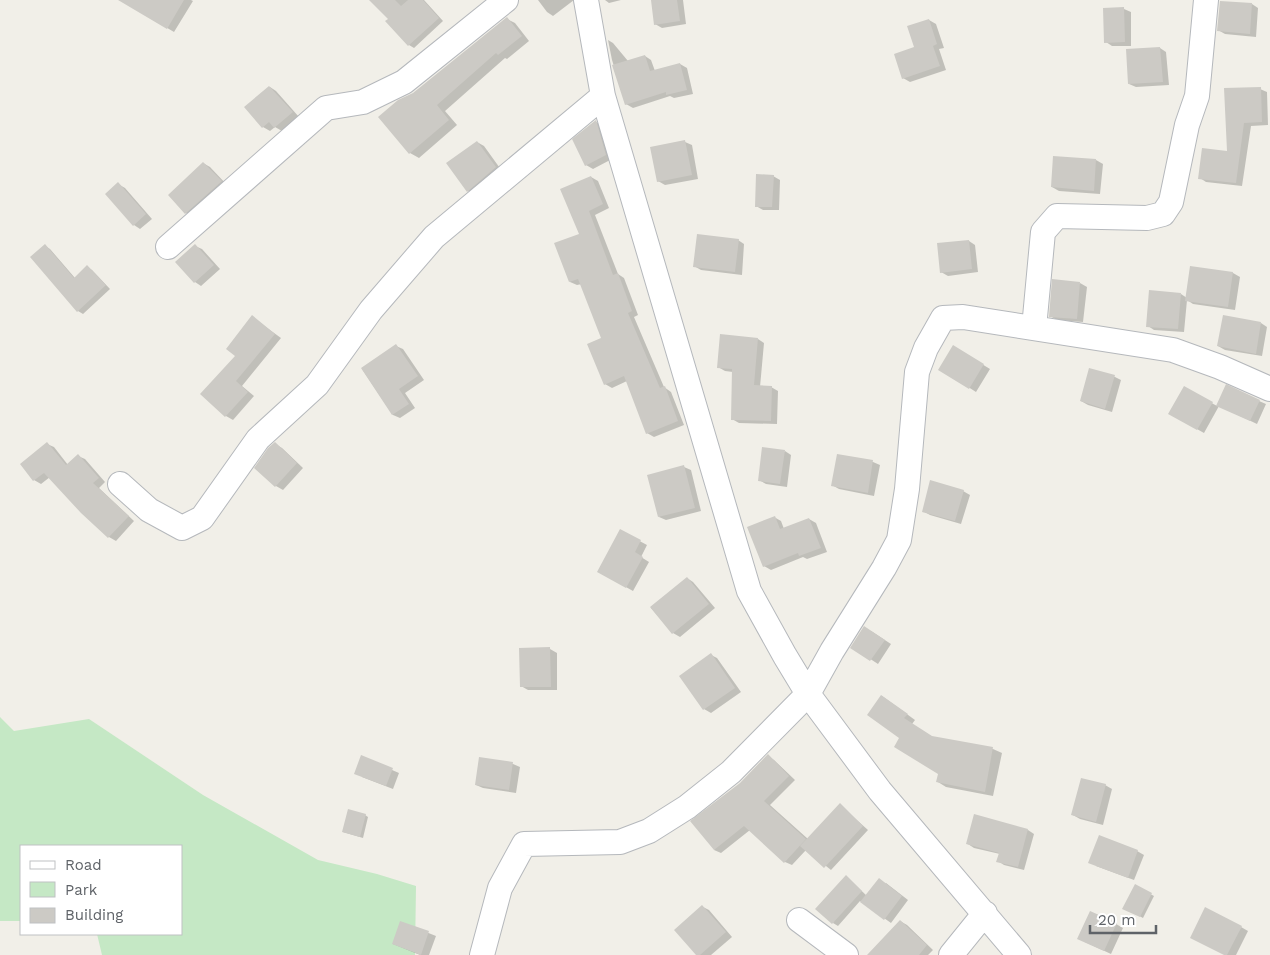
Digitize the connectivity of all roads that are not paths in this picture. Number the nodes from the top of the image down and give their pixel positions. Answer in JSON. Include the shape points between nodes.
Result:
{"nodes":[{"id":1,"x":506,"y":0,"type":"edge"},
{"id":2,"x":586,"y":0,"type":"edge"},
{"id":3,"x":1206,"y":0,"type":"edge"},
{"id":4,"x":603,"y":96,"type":"junction"},
{"id":5,"x":168,"y":247,"type":"dead end"},
{"id":6,"x":1034,"y":328,"type":"junction"},
{"id":7,"x":1270,"y":390,"type":"edge"},
{"id":8,"x":120,"y":484,"type":"dead end"},
{"id":9,"x":808,"y":694,"type":"junction"},
{"id":10,"x":985,"y":913,"type":"junction"},
{"id":11,"x":799,"y":920,"type":"dead end"},
{"id":12,"x":482,"y":955,"type":"edge"},
{"id":13,"x":846,"y":955,"type":"edge"},
{"id":14,"x":951,"y":955,"type":"edge"},
{"id":15,"x":1019,"y":955,"type":"edge"}],
"edges":[{"from":1,"to":5,"type":"street","via":[[404,82],[363,102],[326,108]]},
{"from":2,"to":4,"type":"street"},
{"from":3,"to":6,"type":"street","via":[[1197,96],[1186,125],[1171,202],[1163,214],[1147,218],[1057,216],[1043,232]]},
{"from":4,"to":8,"type":"street","via":[[434,237],[371,310],[317,385],[258,439],[202,518],[182,528],[149,510]]},
{"from":4,"to":9,"type":"street","via":[[749,591]]},
{"from":6,"to":7,"type":"street","via":[[1173,350]]},
{"from":6,"to":9,"type":"street","via":[[963,317],[943,318],[917,372],[907,489],[899,540]]},
{"from":9,"to":10,"type":"street","via":[[880,791]]},
{"from":9,"to":12,"type":"street","via":[[731,772],[687,807],[648,831],[620,842],[524,844],[500,888]]},
{"from":10,"to":14,"type":"street"},
{"from":10,"to":15,"type":"street"},
{"from":11,"to":13,"type":"street"}]}
